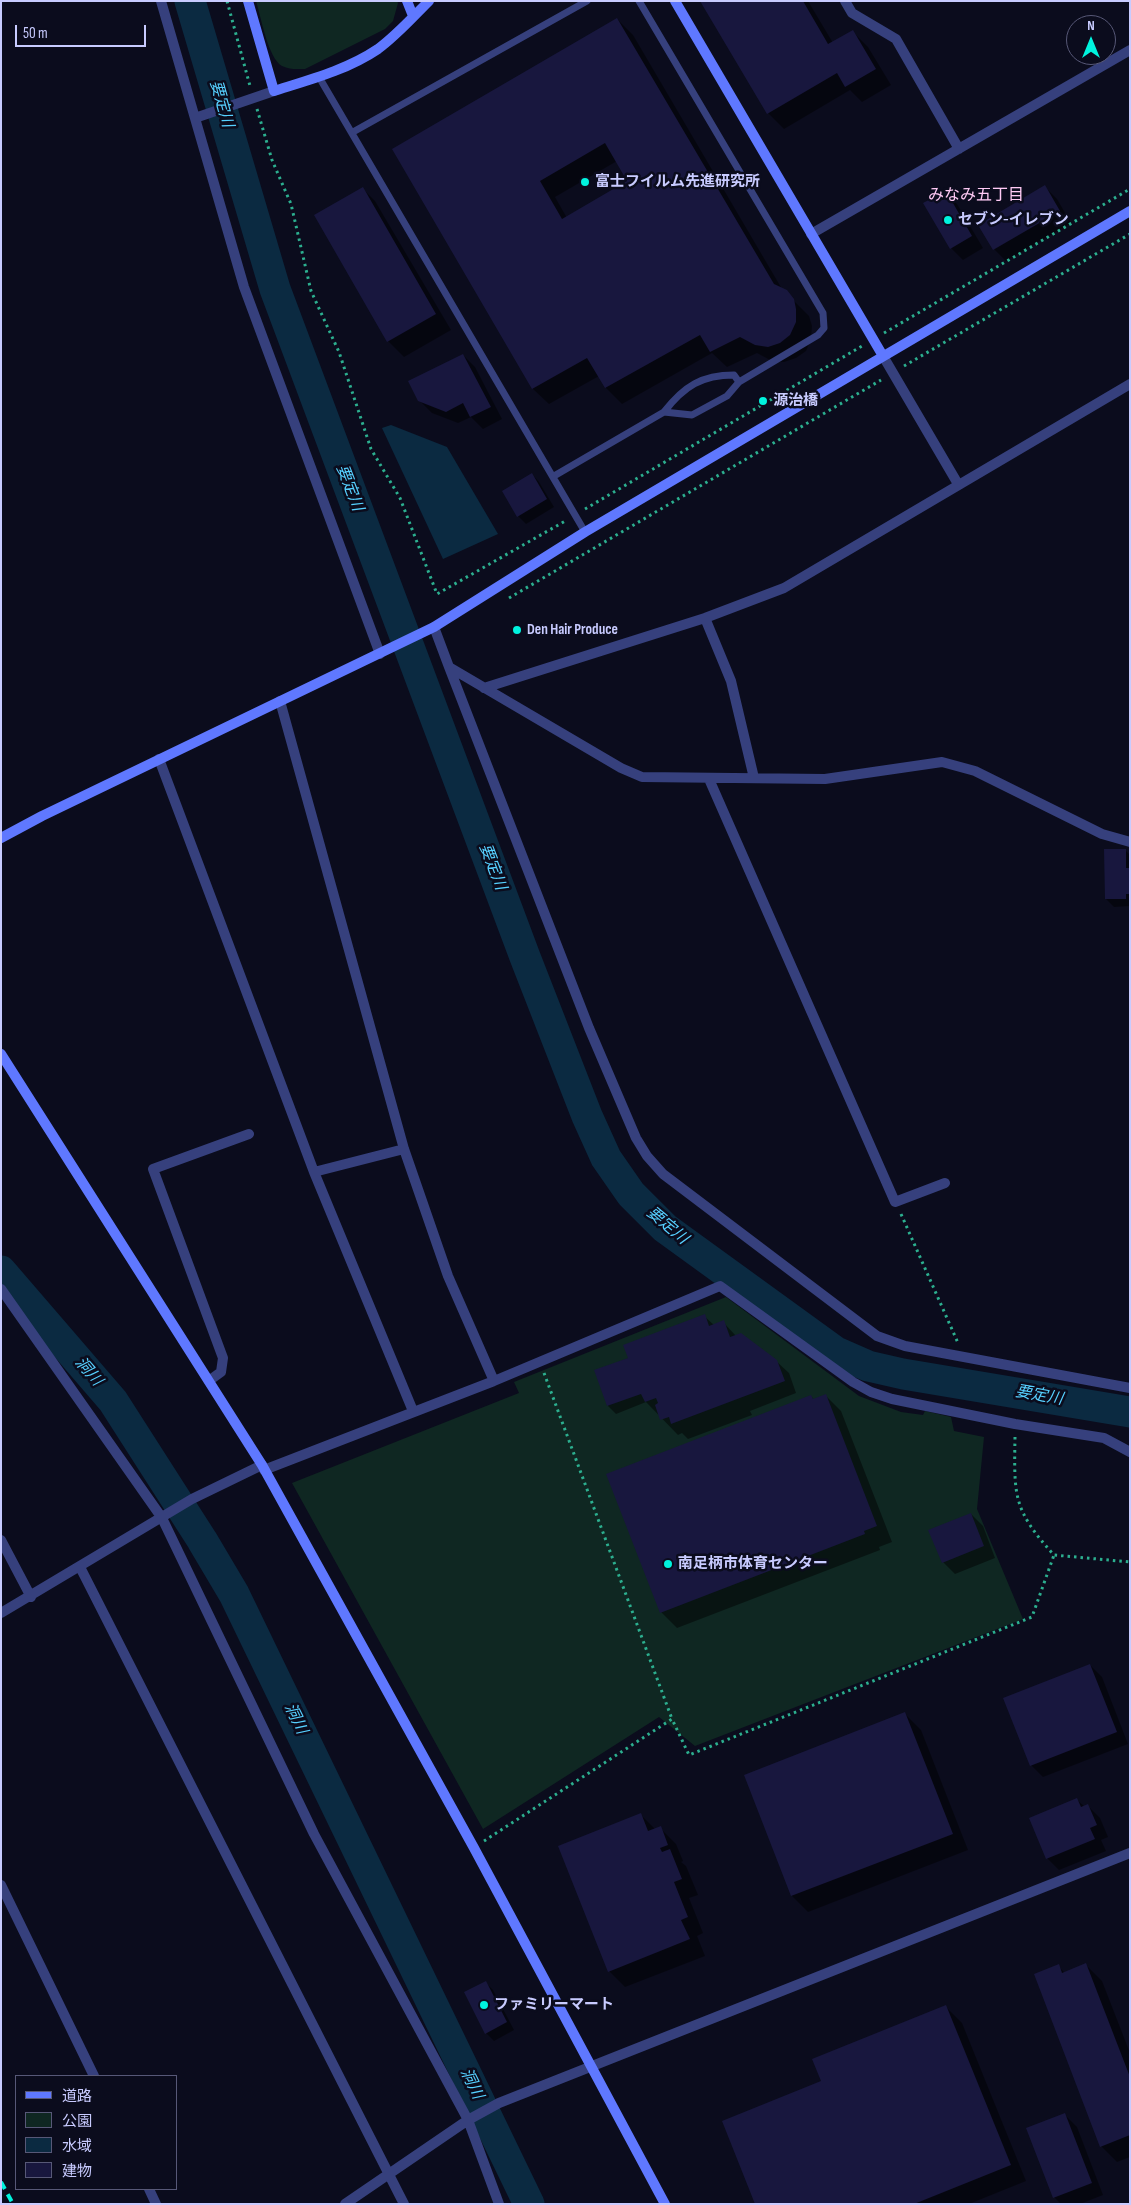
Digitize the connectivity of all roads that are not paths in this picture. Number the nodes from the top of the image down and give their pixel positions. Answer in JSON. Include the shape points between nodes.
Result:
{"nodes":[{"id":1,"x":161,"y":1,"type":"edge"},
{"id":2,"x":248,"y":1,"type":"edge"},
{"id":3,"x":407,"y":1,"type":"edge"},
{"id":4,"x":429,"y":1,"type":"edge"},
{"id":5,"x":588,"y":1,"type":"edge"},
{"id":6,"x":639,"y":1,"type":"edge"},
{"id":7,"x":675,"y":1,"type":"edge"},
{"id":8,"x":845,"y":1,"type":"edge"},
{"id":9,"x":413,"y":16,"type":"junction"},
{"id":10,"x":1130,"y":50,"type":"edge"},
{"id":11,"x":319,"y":77,"type":"junction"},
{"id":12,"x":274,"y":91,"type":"junction"},
{"id":13,"x":199,"y":116,"type":"junction"},
{"id":14,"x":353,"y":132,"type":"junction"},
{"id":15,"x":959,"y":149,"type":"junction"},
{"id":16,"x":1130,"y":211,"type":"edge"},
{"id":17,"x":811,"y":234,"type":"junction"},
{"id":18,"x":882,"y":356,"type":"junction"},
{"id":19,"x":739,"y":382,"type":"junction"},
{"id":20,"x":1130,"y":384,"type":"edge"},
{"id":21,"x":664,"y":412,"type":"junction"},
{"id":22,"x":554,"y":476,"type":"junction"},
{"id":23,"x":958,"y":484,"type":"junction"},
{"id":24,"x":585,"y":532,"type":"junction"},
{"id":25,"x":706,"y":618,"type":"junction"},
{"id":26,"x":434,"y":627,"type":"junction"},
{"id":27,"x":380,"y":654,"type":"junction"},
{"id":28,"x":449,"y":668,"type":"junction"},
{"id":29,"x":484,"y":688,"type":"junction"},
{"id":30,"x":280,"y":701,"type":"junction"},
{"id":31,"x":159,"y":760,"type":"junction"},
{"id":32,"x":754,"y":778,"type":"junction"},
{"id":33,"x":709,"y":779,"type":"junction"},
{"id":34,"x":1,"y":838,"type":"edge"},
{"id":35,"x":1130,"y":842,"type":"edge"},
{"id":36,"x":1,"y":1054,"type":"edge"},
{"id":37,"x":250,"y":1134,"type":"dead end"},
{"id":38,"x":404,"y":1148,"type":"junction"},
{"id":39,"x":314,"y":1172,"type":"junction"},
{"id":40,"x":945,"y":1183,"type":"dead end"},
{"id":41,"x":1,"y":1289,"type":"edge"},
{"id":42,"x":210,"y":1380,"type":"junction"},
{"id":43,"x":494,"y":1381,"type":"junction"},
{"id":44,"x":1130,"y":1388,"type":"edge"},
{"id":45,"x":413,"y":1411,"type":"junction"},
{"id":46,"x":1130,"y":1452,"type":"edge"},
{"id":47,"x":263,"y":1467,"type":"junction"},
{"id":48,"x":165,"y":1516,"type":"junction"},
{"id":49,"x":1,"y":1540,"type":"edge"},
{"id":50,"x":80,"y":1567,"type":"junction"},
{"id":51,"x":31,"y":1597,"type":"junction"},
{"id":52,"x":1,"y":1613,"type":"edge"},
{"id":53,"x":1130,"y":1854,"type":"edge"},
{"id":54,"x":1,"y":1885,"type":"edge"},
{"id":55,"x":592,"y":2065,"type":"junction"},
{"id":56,"x":94,"y":2075,"type":"edge"},
{"id":57,"x":470,"y":2119,"type":"junction"},
{"id":58,"x":390,"y":2174,"type":"junction"},
{"id":59,"x":149,"y":2190,"type":"edge"},
{"id":60,"x":156,"y":2204,"type":"edge"},
{"id":61,"x":345,"y":2204,"type":"edge"},
{"id":62,"x":404,"y":2204,"type":"edge"},
{"id":63,"x":499,"y":2204,"type":"edge"},
{"id":64,"x":665,"y":2204,"type":"edge"}],
"edges":[{"from":1,"to":13,"type":"street"},
{"from":2,"to":12,"type":"street"},
{"from":3,"to":9,"type":"street"},
{"from":4,"to":9,"type":"street"},
{"from":5,"to":14,"type":"lane"},
{"from":6,"to":19,"type":"lane","via":[[823,313],[824,328],[818,335]]},
{"from":7,"to":17,"type":"street"},
{"from":8,"to":15,"type":"street","via":[[852,13],[896,39]]},
{"from":9,"to":11,"type":"street","via":[[379,48]]},
{"from":10,"to":15,"type":"street"},
{"from":11,"to":12,"type":"street"},
{"from":11,"to":14,"type":"lane"},
{"from":12,"to":13,"type":"street"},
{"from":13,"to":27,"type":"street","via":[[244,287]]},
{"from":14,"to":22,"type":"lane"},
{"from":15,"to":17,"type":"street"},
{"from":16,"to":18,"type":"street"},
{"from":17,"to":18,"type":"street"},
{"from":18,"to":23,"type":"street"},
{"from":18,"to":24,"type":"street"},
{"from":19,"to":21,"type":"lane","via":[[727,396],[692,415]]},
{"from":19,"to":21,"type":"lane","via":[[734,375],[712,375],[678,394]]},
{"from":20,"to":23,"type":"street"},
{"from":21,"to":22,"type":"lane"},
{"from":22,"to":24,"type":"lane"},
{"from":23,"to":25,"type":"street","via":[[784,588]]},
{"from":24,"to":26,"type":"street"},
{"from":25,"to":29,"type":"street"},
{"from":25,"to":32,"type":"street","via":[[731,681]]},
{"from":26,"to":27,"type":"street"},
{"from":26,"to":28,"type":"street"},
{"from":27,"to":30,"type":"street"},
{"from":28,"to":29,"type":"street"},
{"from":28,"to":44,"type":"street","via":[[589,1028],[647,1156],[663,1174],[877,1336],[905,1346]]},
{"from":29,"to":33,"type":"street","via":[[642,778]]},
{"from":30,"to":31,"type":"street"},
{"from":30,"to":38,"type":"street"},
{"from":31,"to":34,"type":"street"},
{"from":31,"to":39,"type":"street"},
{"from":32,"to":33,"type":"street"},
{"from":32,"to":35,"type":"street","via":[[825,779],[942,762],[975,770],[1102,834]]},
{"from":33,"to":40,"type":"street","via":[[895,1202]]},
{"from":36,"to":42,"type":"street"},
{"from":37,"to":42,"type":"street","via":[[153,1169],[223,1358],[221,1372]]},
{"from":38,"to":39,"type":"street"},
{"from":38,"to":43,"type":"street","via":[[448,1276]]},
{"from":39,"to":45,"type":"street"},
{"from":41,"to":48,"type":"street"},
{"from":42,"to":47,"type":"street"},
{"from":43,"to":45,"type":"street"},
{"from":43,"to":46,"type":"street","via":[[720,1286],[871,1392],[1015,1424],[1104,1438]]},
{"from":45,"to":47,"type":"street"},
{"from":47,"to":48,"type":"street","via":[[192,1499]]},
{"from":47,"to":55,"type":"street"},
{"from":48,"to":50,"type":"street"},
{"from":48,"to":57,"type":"street","via":[[314,1834]]},
{"from":49,"to":51,"type":"street"},
{"from":50,"to":51,"type":"street"},
{"from":50,"to":58,"type":"street"},
{"from":51,"to":52,"type":"street"},
{"from":53,"to":55,"type":"street"},
{"from":54,"to":56,"type":"street"},
{"from":55,"to":57,"type":"street","via":[[499,2103]]},
{"from":55,"to":64,"type":"street"},
{"from":57,"to":58,"type":"street"},
{"from":57,"to":63,"type":"street"},
{"from":58,"to":61,"type":"street"},
{"from":58,"to":62,"type":"street"},
{"from":59,"to":60,"type":"street"}]}
